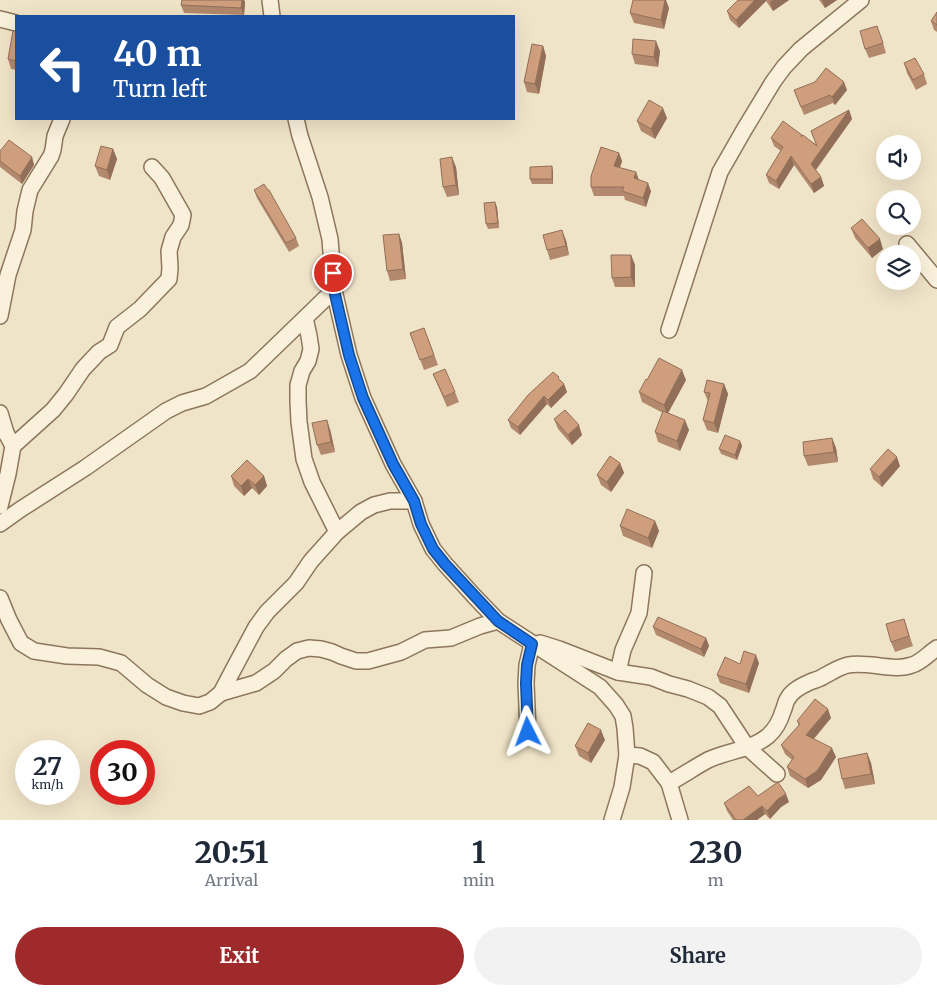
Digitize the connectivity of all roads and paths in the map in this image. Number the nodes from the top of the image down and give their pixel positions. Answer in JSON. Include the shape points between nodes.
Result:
{"nodes":[{"id":1,"x":270,"y":0,"type":"edge"},
{"id":2,"x":861,"y":0,"type":"edge"},
{"id":3,"x":272,"y":15,"type":"edge"},
{"id":4,"x":0,"y":19,"type":"edge"},
{"id":5,"x":15,"y":23,"type":"edge"},
{"id":6,"x":62,"y":120,"type":"edge"},
{"id":7,"x":296,"y":120,"type":"edge"},
{"id":8,"x":152,"y":167,"type":"dead end"},
{"id":9,"x":907,"y":244,"type":"dead end"},
{"id":10,"x":937,"y":280,"type":"edge"},
{"id":11,"x":334,"y":290,"type":"junction"},
{"id":12,"x":0,"y":316,"type":"edge"},
{"id":13,"x":305,"y":318,"type":"junction"},
{"id":14,"x":669,"y":330,"type":"dead end"},
{"id":15,"x":0,"y":413,"type":"edge"},
{"id":16,"x":6,"y":436,"type":"edge"},
{"id":17,"x":414,"y":501,"type":"junction"},
{"id":18,"x":0,"y":506,"type":"edge"},
{"id":19,"x":0,"y":524,"type":"edge"},
{"id":20,"x":337,"y":532,"type":"junction"},
{"id":21,"x":644,"y":573,"type":"dead end"},
{"id":22,"x":0,"y":598,"type":"edge"},
{"id":23,"x":498,"y":621,"type":"junction"},
{"id":24,"x":527,"y":641,"type":"junction"},
{"id":25,"x":937,"y":648,"type":"edge"},
{"id":26,"x":618,"y":672,"type":"junction"},
{"id":27,"x":221,"y":693,"type":"junction"},
{"id":28,"x":528,"y":732,"type":"dead end"},
{"id":29,"x":747,"y":747,"type":"junction"},
{"id":30,"x":627,"y":755,"type":"junction"},
{"id":31,"x":777,"y":774,"type":"dead end"},
{"id":32,"x":669,"y":783,"type":"junction"},
{"id":33,"x":612,"y":820,"type":"edge"},
{"id":34,"x":680,"y":820,"type":"edge"}],
"edges":[{"from":1,"to":3,"type":"street"},
{"from":2,"to":14,"type":"street","via":[[784,67],[744,130],[720,172]]},
{"from":4,"to":5,"type":"street"},
{"from":6,"to":12,"type":"street","via":[[51,156],[30,190]]},
{"from":7,"to":11,"type":"street","via":[[330,238]]},
{"from":8,"to":16,"type":"street","via":[[162,178],[182,215],[169,251],[169,279],[117,327],[110,346],[99,352],[83,369],[53,410]]},
{"from":9,"to":10,"type":"street"},
{"from":11,"to":13,"type":"street"},
{"from":11,"to":17,"type":"street","via":[[363,398]]},
{"from":13,"to":19,"type":"street","via":[[250,371],[206,396],[166,411]]},
{"from":13,"to":20,"type":"street","via":[[311,349],[298,385],[304,459]]},
{"from":15,"to":16,"type":"street"},
{"from":16,"to":18,"type":"street","via":[[8,474]]},
{"from":17,"to":20,"type":"street","via":[[374,504]]},
{"from":17,"to":23,"type":"street","via":[[433,549]]},
{"from":20,"to":27,"type":"street","via":[[256,627]]},
{"from":21,"to":26,"type":"street","via":[[639,613],[623,650]]},
{"from":22,"to":27,"type":"street","via":[[21,642],[34,652],[99,657],[121,663],[147,685],[183,704],[199,706]]},
{"from":23,"to":24,"type":"street"},
{"from":23,"to":27,"type":"street","via":[[451,638],[425,640],[401,652],[368,661],[356,661],[321,649],[297,651],[256,684]]},
{"from":24,"to":26,"type":"street"},
{"from":24,"to":28,"type":"street"},
{"from":24,"to":30,"type":"street","via":[[600,687],[622,716]]},
{"from":25,"to":29,"type":"street","via":[[912,665],[849,665],[796,689],[786,701],[776,728],[766,738]]},
{"from":26,"to":29,"type":"street","via":[[651,677],[708,697],[720,706]]},
{"from":29,"to":31,"type":"street"},
{"from":29,"to":32,"type":"street","via":[[708,760]]},
{"from":30,"to":32,"type":"street","via":[[653,762]]},
{"from":30,"to":33,"type":"street"},
{"from":32,"to":34,"type":"street"}]}
